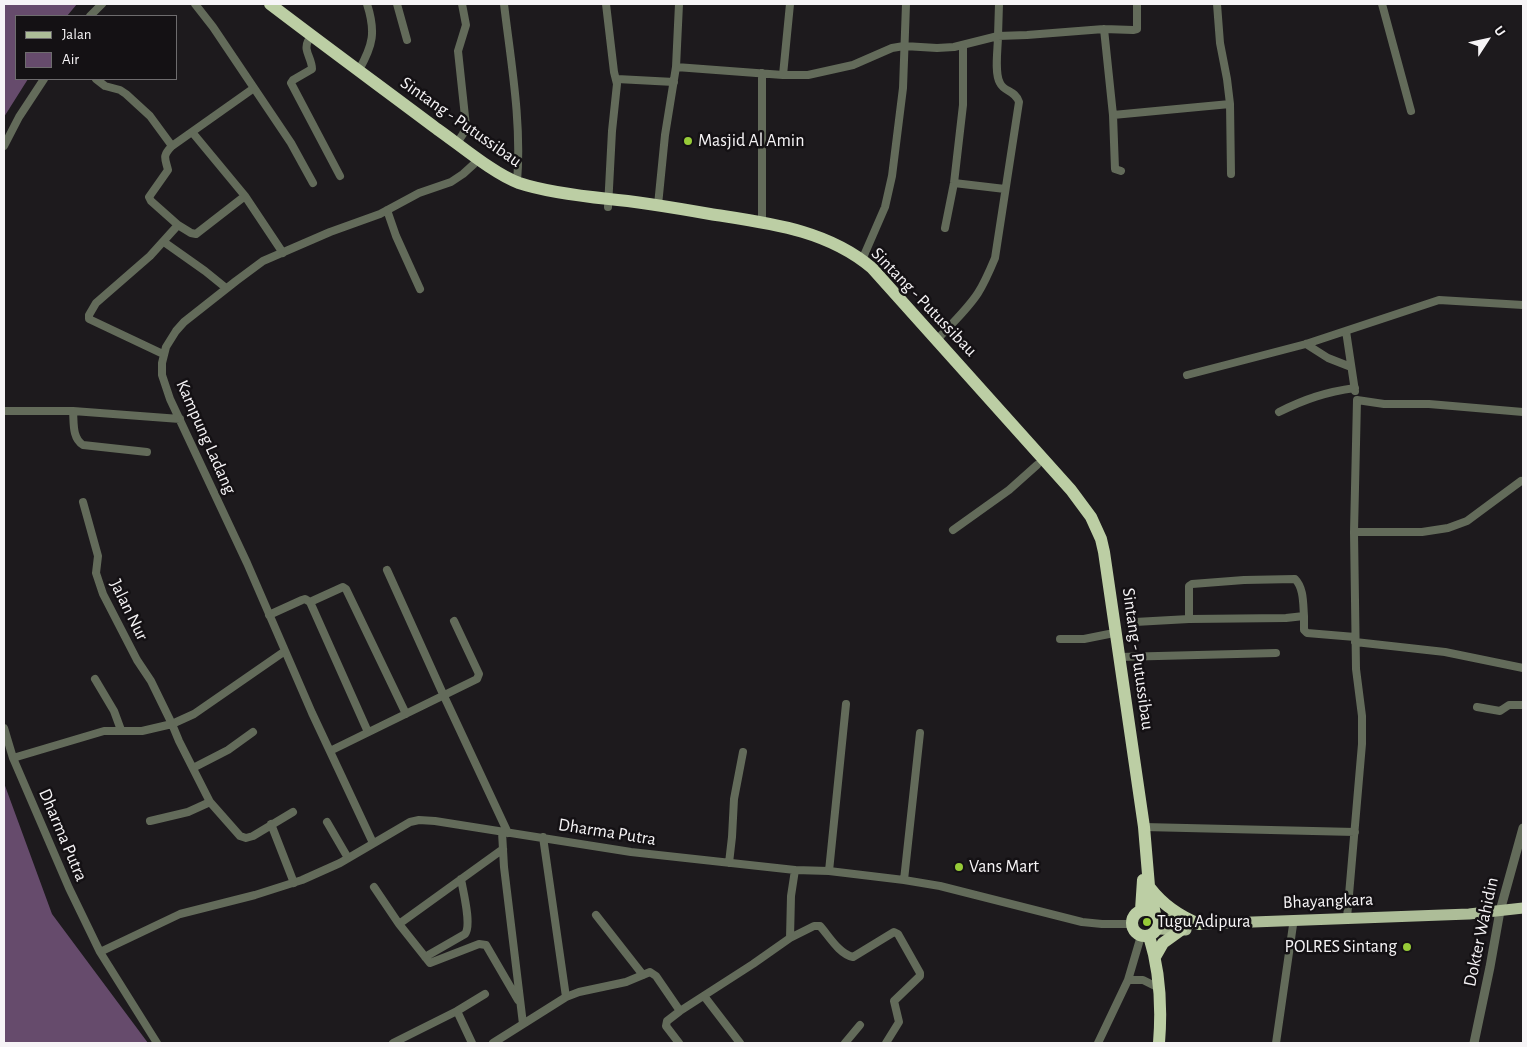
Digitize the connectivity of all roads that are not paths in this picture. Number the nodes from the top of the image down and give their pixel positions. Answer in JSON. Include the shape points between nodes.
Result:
{"nodes":[{"id":1,"x":102,"y":4,"type":"edge"},
{"id":2,"x":195,"y":4,"type":"edge"},
{"id":3,"x":260,"y":4,"type":"edge"},
{"id":4,"x":270,"y":4,"type":"edge"},
{"id":5,"x":367,"y":4,"type":"edge"},
{"id":6,"x":397,"y":4,"type":"edge"},
{"id":7,"x":462,"y":4,"type":"edge"},
{"id":8,"x":504,"y":4,"type":"edge"},
{"id":9,"x":606,"y":4,"type":"edge"},
{"id":10,"x":679,"y":4,"type":"edge"},
{"id":11,"x":790,"y":4,"type":"edge"},
{"id":12,"x":906,"y":4,"type":"edge"},
{"id":13,"x":999,"y":4,"type":"edge"},
{"id":14,"x":1136,"y":4,"type":"edge"},
{"id":15,"x":1217,"y":4,"type":"edge"},
{"id":16,"x":1382,"y":4,"type":"edge"},
{"id":17,"x":91,"y":15,"type":"edge"},
{"id":18,"x":1104,"y":29,"type":"junction"},
{"id":19,"x":998,"y":36,"type":"junction"},
{"id":20,"x":407,"y":40,"type":"dead end"},
{"id":21,"x":308,"y":41,"type":"junction"},
{"id":22,"x":963,"y":45,"type":"junction"},
{"id":23,"x":904,"y":46,"type":"junction"},
{"id":24,"x":676,"y":67,"type":"junction"},
{"id":25,"x":359,"y":70,"type":"junction"},
{"id":26,"x":762,"y":73,"type":"junction"},
{"id":27,"x":783,"y":76,"type":"junction"},
{"id":28,"x":617,"y":79,"type":"junction"},
{"id":29,"x":43,"y":80,"type":"edge"},
{"id":30,"x":97,"y":80,"type":"edge"},
{"id":31,"x":674,"y":82,"type":"junction"},
{"id":32,"x":254,"y":88,"type":"junction"},
{"id":33,"x":1230,"y":104,"type":"junction"},
{"id":34,"x":1411,"y":111,"type":"dead end"},
{"id":35,"x":1113,"y":115,"type":"junction"},
{"id":36,"x":192,"y":132,"type":"junction"},
{"id":37,"x":457,"y":143,"type":"junction"},
{"id":38,"x":4,"y":146,"type":"edge"},
{"id":39,"x":172,"y":146,"type":"junction"},
{"id":40,"x":474,"y":164,"type":"junction"},
{"id":41,"x":1121,"y":171,"type":"dead end"},
{"id":42,"x":1231,"y":174,"type":"dead end"},
{"id":43,"x":340,"y":176,"type":"dead end"},
{"id":44,"x":517,"y":182,"type":"junction"},
{"id":45,"x":954,"y":183,"type":"junction"},
{"id":46,"x":313,"y":184,"type":"dead end"},
{"id":47,"x":1005,"y":189,"type":"junction"},
{"id":48,"x":245,"y":196,"type":"junction"},
{"id":49,"x":608,"y":203,"type":"junction"},
{"id":50,"x":658,"y":205,"type":"junction"},
{"id":51,"x":387,"y":210,"type":"junction"},
{"id":52,"x":762,"y":222,"type":"junction"},
{"id":53,"x":178,"y":226,"type":"junction"},
{"id":54,"x":945,"y":228,"type":"dead end"},
{"id":55,"x":164,"y":242,"type":"junction"},
{"id":56,"x":283,"y":253,"type":"junction"},
{"id":57,"x":862,"y":260,"type":"junction"},
{"id":58,"x":226,"y":288,"type":"junction"},
{"id":59,"x":420,"y":289,"type":"dead end"},
{"id":60,"x":1523,"y":305,"type":"edge"},
{"id":61,"x":1346,"y":331,"type":"junction"},
{"id":62,"x":937,"y":340,"type":"junction"},
{"id":63,"x":1306,"y":344,"type":"junction"},
{"id":64,"x":163,"y":354,"type":"junction"},
{"id":65,"x":1352,"y":367,"type":"junction"},
{"id":66,"x":1187,"y":375,"type":"dead end"},
{"id":67,"x":966,"y":377,"type":"junction"},
{"id":68,"x":1355,"y":388,"type":"junction"},
{"id":69,"x":1357,"y":400,"type":"junction"},
{"id":70,"x":4,"y":411,"type":"edge"},
{"id":71,"x":73,"y":411,"type":"junction"},
{"id":72,"x":1279,"y":412,"type":"dead end"},
{"id":73,"x":1523,"y":412,"type":"edge"},
{"id":74,"x":180,"y":419,"type":"junction"},
{"id":75,"x":147,"y":452,"type":"dead end"},
{"id":76,"x":1037,"y":465,"type":"junction"},
{"id":77,"x":1521,"y":481,"type":"dead end"},
{"id":78,"x":83,"y":502,"type":"dead end"},
{"id":79,"x":953,"y":530,"type":"dead end"},
{"id":80,"x":1354,"y":532,"type":"junction"},
{"id":81,"x":387,"y":570,"type":"dead end"},
{"id":82,"x":310,"y":602,"type":"junction"},
{"id":83,"x":269,"y":615,"type":"junction"},
{"id":84,"x":1304,"y":616,"type":"junction"},
{"id":85,"x":1189,"y":619,"type":"junction"},
{"id":86,"x":454,"y":621,"type":"dead end"},
{"id":87,"x":1136,"y":622,"type":"dead end"},
{"id":88,"x":1109,"y":634,"type":"junction"},
{"id":89,"x":1060,"y":639,"type":"dead end"},
{"id":90,"x":1355,"y":640,"type":"junction"},
{"id":91,"x":285,"y":651,"type":"junction"},
{"id":92,"x":1276,"y":654,"type":"dead end"},
{"id":93,"x":1119,"y":657,"type":"junction"},
{"id":94,"x":1523,"y":668,"type":"edge"},
{"id":95,"x":96,"y":679,"type":"dead end"},
{"id":96,"x":443,"y":694,"type":"junction"},
{"id":97,"x":846,"y":704,"type":"dead end"},
{"id":98,"x":1523,"y":705,"type":"edge"},
{"id":99,"x":1477,"y":707,"type":"dead end"},
{"id":100,"x":406,"y":714,"type":"junction"},
{"id":101,"x":172,"y":724,"type":"junction"},
{"id":102,"x":4,"y":728,"type":"edge"},
{"id":103,"x":122,"y":730,"type":"junction"},
{"id":104,"x":253,"y":732,"type":"dead end"},
{"id":105,"x":368,"y":732,"type":"junction"},
{"id":106,"x":920,"y":733,"type":"dead end"},
{"id":107,"x":330,"y":751,"type":"junction"},
{"id":108,"x":743,"y":752,"type":"dead end"},
{"id":109,"x":13,"y":758,"type":"junction"},
{"id":110,"x":192,"y":768,"type":"junction"},
{"id":111,"x":210,"y":802,"type":"junction"},
{"id":112,"x":293,"y":812,"type":"dead end"},
{"id":113,"x":150,"y":821,"type":"dead end"},
{"id":114,"x":326,"y":822,"type":"dead end"},
{"id":115,"x":271,"y":824,"type":"junction"},
{"id":116,"x":1144,"y":827,"type":"junction"},
{"id":117,"x":1523,"y":828,"type":"edge"},
{"id":118,"x":505,"y":832,"type":"junction"},
{"id":119,"x":1355,"y":832,"type":"junction"},
{"id":120,"x":543,"y":837,"type":"junction"},
{"id":121,"x":373,"y":843,"type":"junction"},
{"id":122,"x":503,"y":849,"type":"junction"},
{"id":123,"x":348,"y":858,"type":"junction"},
{"id":124,"x":729,"y":863,"type":"junction"},
{"id":125,"x":795,"y":870,"type":"junction"},
{"id":126,"x":829,"y":871,"type":"junction"},
{"id":127,"x":461,"y":879,"type":"junction"},
{"id":128,"x":904,"y":880,"type":"junction"},
{"id":129,"x":294,"y":883,"type":"junction"},
{"id":130,"x":1149,"y":886,"type":"junction"},
{"id":131,"x":374,"y":887,"type":"dead end"},
{"id":132,"x":1523,"y":908,"type":"edge"},
{"id":133,"x":1141,"y":910,"type":"junction"},
{"id":134,"x":596,"y":915,"type":"dead end"},
{"id":135,"x":1499,"y":915,"type":"junction"},
{"id":136,"x":1523,"y":916,"type":"edge"},
{"id":137,"x":1347,"y":918,"type":"junction"},
{"id":138,"x":399,"y":924,"type":"junction"},
{"id":139,"x":1132,"y":924,"type":"junction"},
{"id":140,"x":1199,"y":924,"type":"junction"},
{"id":141,"x":1294,"y":925,"type":"junction"},
{"id":142,"x":1152,"y":926,"type":"junction"},
{"id":143,"x":1181,"y":930,"type":"junction"},
{"id":144,"x":790,"y":938,"type":"junction"},
{"id":145,"x":100,"y":952,"type":"junction"},
{"id":146,"x":425,"y":957,"type":"junction"},
{"id":147,"x":1155,"y":957,"type":"junction"},
{"id":148,"x":643,"y":975,"type":"junction"},
{"id":149,"x":1128,"y":980,"type":"junction"},
{"id":150,"x":1159,"y":988,"type":"junction"},
{"id":151,"x":486,"y":994,"type":"dead end"},
{"id":152,"x":704,"y":996,"type":"junction"},
{"id":153,"x":566,"y":998,"type":"junction"},
{"id":154,"x":521,"y":1004,"type":"junction"},
{"id":155,"x":457,"y":1011,"type":"junction"},
{"id":156,"x":680,"y":1011,"type":"junction"},
{"id":157,"x":523,"y":1024,"type":"junction"},
{"id":158,"x":860,"y":1026,"type":"dead end"},
{"id":159,"x":156,"y":1043,"type":"edge"},
{"id":160,"x":393,"y":1043,"type":"edge"},
{"id":161,"x":472,"y":1043,"type":"edge"},
{"id":162,"x":493,"y":1043,"type":"edge"},
{"id":163,"x":679,"y":1043,"type":"edge"},
{"id":164,"x":740,"y":1043,"type":"edge"},
{"id":165,"x":845,"y":1043,"type":"edge"},
{"id":166,"x":886,"y":1043,"type":"edge"},
{"id":167,"x":1098,"y":1043,"type":"edge"},
{"id":168,"x":1159,"y":1043,"type":"edge"},
{"id":169,"x":1276,"y":1043,"type":"edge"},
{"id":170,"x":1474,"y":1043,"type":"edge"}],
"edges":[{"from":1,"to":17,"type":"street"},
{"from":2,"to":32,"type":"street"},
{"from":3,"to":21,"type":"highway","name":"Sintang - Putussibau"},
{"from":4,"to":25,"type":"highway","name":"Sintang - Putussibau"},
{"from":5,"to":25,"type":"street","via":[[372,44]]},
{"from":6,"to":20,"type":"street"},
{"from":7,"to":37,"type":"street","via":[[466,25],[458,51],[466,126]]},
{"from":8,"to":44,"type":"street","via":[[517,116]]},
{"from":9,"to":28,"type":"street"},
{"from":10,"to":24,"type":"street"},
{"from":11,"to":27,"type":"street"},
{"from":12,"to":23,"type":"street"},
{"from":13,"to":19,"type":"street"},
{"from":14,"to":18,"type":"street","via":[[1137,29]]},
{"from":15,"to":33,"type":"street"},
{"from":16,"to":34,"type":"street"},
{"from":18,"to":19,"type":"street"},
{"from":18,"to":35,"type":"street"},
{"from":19,"to":22,"type":"street"},
{"from":19,"to":47,"type":"street","via":[[999,81],[1014,93],[1019,102]]},
{"from":21,"to":40,"type":"highway","name":"Sintang - Putussibau"},
{"from":21,"to":43,"type":"street","via":[[306,50],[312,69],[291,83]]},
{"from":22,"to":23,"type":"street","via":[[937,48]]},
{"from":22,"to":45,"type":"street","via":[[963,105]]},
{"from":23,"to":27,"type":"street","via":[[852,65],[808,75]]},
{"from":23,"to":57,"type":"street","via":[[903,88],[889,191]]},
{"from":24,"to":26,"type":"street"},
{"from":24,"to":31,"type":"street"},
{"from":25,"to":37,"type":"highway","name":"Sintang - Putussibau"},
{"from":26,"to":27,"type":"street"},
{"from":26,"to":52,"type":"street"},
{"from":28,"to":31,"type":"street"},
{"from":28,"to":49,"type":"street"},
{"from":29,"to":38,"type":"street"},
{"from":30,"to":39,"type":"street","via":[[126,94],[150,116]]},
{"from":31,"to":50,"type":"street"},
{"from":32,"to":36,"type":"street"},
{"from":32,"to":46,"type":"street"},
{"from":33,"to":35,"type":"street"},
{"from":33,"to":42,"type":"street"},
{"from":35,"to":41,"type":"street","via":[[1115,169]]},
{"from":36,"to":39,"type":"street"},
{"from":36,"to":48,"type":"street"},
{"from":37,"to":44,"type":"highway","name":"Sintang - Putussibau"},
{"from":39,"to":53,"type":"street","via":[[164,160],[168,170],[149,197]]},
{"from":40,"to":49,"type":"highway","name":"Sintang - Putussibau","via":[[518,190],[553,198]]},
{"from":40,"to":51,"type":"street","name":"Kampung Ladang","via":[[451,182],[419,193]]},
{"from":44,"to":49,"type":"highway","name":"Sintang - Putussibau"},
{"from":45,"to":47,"type":"street"},
{"from":45,"to":54,"type":"street"},
{"from":47,"to":62,"type":"street","via":[[995,258],[988,276],[969,305]]},
{"from":48,"to":53,"type":"street","via":[[196,234]]},
{"from":48,"to":56,"type":"street"},
{"from":49,"to":50,"type":"highway","name":"Sintang - Putussibau"},
{"from":49,"to":67,"type":"highway","name":"Sintang - Putussibau","via":[[799,236],[824,246],[868,273]]},
{"from":50,"to":52,"type":"highway","name":"Sintang - Putussibau"},
{"from":51,"to":56,"type":"street","name":"Kampung Ladang"},
{"from":51,"to":59,"type":"street"},
{"from":52,"to":57,"type":"highway","name":"Sintang - Putussibau","via":[[831,241]]},
{"from":53,"to":55,"type":"street"},
{"from":55,"to":58,"type":"street"},
{"from":55,"to":64,"type":"street","via":[[96,303],[88,317]]},
{"from":56,"to":58,"type":"street","name":"Kampung Ladang","via":[[263,261]]},
{"from":57,"to":62,"type":"highway","name":"Sintang - Putussibau"},
{"from":58,"to":64,"type":"street","name":"Kampung Ladang","via":[[184,322]]},
{"from":60,"to":61,"type":"street","via":[[1439,300]]},
{"from":61,"to":63,"type":"street"},
{"from":61,"to":65,"type":"street"},
{"from":62,"to":67,"type":"highway","name":"Sintang - Putussibau"},
{"from":63,"to":65,"type":"street","via":[[1328,358]]},
{"from":63,"to":66,"type":"street"},
{"from":64,"to":74,"type":"street","name":"Kampung Ladang","via":[[162,375]]},
{"from":65,"to":68,"type":"street"},
{"from":67,"to":76,"type":"highway","name":"Sintang - Putussibau"},
{"from":67,"to":93,"type":"highway","name":"Sintang - Putussibau","via":[[1071,490],[1091,517],[1104,552]]},
{"from":68,"to":69,"type":"street"},
{"from":68,"to":72,"type":"street","via":[[1330,391]]},
{"from":69,"to":73,"type":"street"},
{"from":69,"to":80,"type":"street"},
{"from":70,"to":71,"type":"street"},
{"from":71,"to":74,"type":"street"},
{"from":71,"to":75,"type":"street","via":[[76,437],[80,443]]},
{"from":74,"to":83,"type":"street","name":"Kampung Ladang"},
{"from":76,"to":79,"type":"street","via":[[1009,490]]},
{"from":76,"to":88,"type":"highway","name":"Sintang - Putussibau","via":[[1077,508],[1092,537]]},
{"from":77,"to":80,"type":"street","via":[[1467,521],[1448,528],[1422,532]]},
{"from":78,"to":101,"type":"street","name":"Jalan Nur","via":[[98,556],[96,573],[100,587]]},
{"from":80,"to":90,"type":"street"},
{"from":81,"to":96,"type":"street"},
{"from":82,"to":83,"type":"street","via":[[305,599]]},
{"from":82,"to":100,"type":"street","via":[[342,587],[348,590]]},
{"from":82,"to":105,"type":"street"},
{"from":83,"to":91,"type":"street","name":"Kampung Ladang"},
{"from":84,"to":85,"type":"street"},
{"from":84,"to":85,"type":"street","via":[[1299,582],[1289,578],[1192,584],[1188,592]]},
{"from":84,"to":90,"type":"street","via":[[1307,634]]},
{"from":85,"to":87,"type":"street"},
{"from":86,"to":96,"type":"street","via":[[479,674],[477,679]]},
{"from":88,"to":89,"type":"street"},
{"from":88,"to":133,"type":"highway","name":"Sintang - Putussibau","via":[[1138,828],[1144,883]]},
{"from":90,"to":94,"type":"street","via":[[1445,652]]},
{"from":90,"to":119,"type":"street","via":[[1362,736]]},
{"from":91,"to":101,"type":"street","via":[[194,714]]},
{"from":91,"to":107,"type":"street","name":"Kampung Ladang"},
{"from":92,"to":93,"type":"street"},
{"from":93,"to":116,"type":"highway","name":"Sintang - Putussibau"},
{"from":95,"to":103,"type":"street"},
{"from":96,"to":100,"type":"street"},
{"from":96,"to":118,"type":"street"},
{"from":97,"to":126,"type":"street"},
{"from":98,"to":99,"type":"street","via":[[1509,705],[1500,711]]},
{"from":100,"to":105,"type":"street"},
{"from":101,"to":103,"type":"street","via":[[142,731]]},
{"from":101,"to":110,"type":"street","name":"Jalan Nur"},
{"from":102,"to":109,"type":"street","name":"Dharma Putra"},
{"from":103,"to":109,"type":"street","via":[[104,731]]},
{"from":104,"to":110,"type":"street"},
{"from":105,"to":107,"type":"street"},
{"from":106,"to":128,"type":"street"},
{"from":107,"to":121,"type":"street","name":"Kampung Ladang"},
{"from":108,"to":124,"type":"street","via":[[734,799]]},
{"from":109,"to":145,"type":"street","name":"Dharma Putra"},
{"from":110,"to":111,"type":"street","name":"Jalan Nur"},
{"from":111,"to":113,"type":"street","via":[[188,812]]},
{"from":111,"to":115,"type":"street","name":"Jalan Nur","via":[[243,838],[253,836]]},
{"from":112,"to":115,"type":"street"},
{"from":114,"to":123,"type":"street"},
{"from":115,"to":129,"type":"street"},
{"from":116,"to":119,"type":"street"},
{"from":116,"to":130,"type":"highway","name":"Sintang - Putussibau"},
{"from":117,"to":135,"type":"street","name":"Dokter Wahidin"},
{"from":118,"to":120,"type":"street","name":"Dharma Putra"},
{"from":118,"to":121,"type":"street","name":"Dharma Putra","via":[[419,820]]},
{"from":118,"to":122,"type":"street"},
{"from":119,"to":137,"type":"street"},
{"from":120,"to":124,"type":"street","name":"Dharma Putra","via":[[631,852]]},
{"from":120,"to":153,"type":"street"},
{"from":121,"to":123,"type":"street","name":"Dharma Putra"},
{"from":122,"to":127,"type":"street"},
{"from":122,"to":154,"type":"street"},
{"from":123,"to":129,"type":"street","name":"Dharma Putra"},
{"from":124,"to":125,"type":"street","name":"Dharma Putra"},
{"from":125,"to":126,"type":"street","name":"Dharma Putra"},
{"from":125,"to":144,"type":"street"},
{"from":126,"to":128,"type":"street","name":"Dharma Putra"},
{"from":127,"to":138,"type":"street"},
{"from":127,"to":146,"type":"street","via":[[468,931]]},
{"from":128,"to":139,"type":"street","name":"Dharma Putra","via":[[1087,923]]},
{"from":129,"to":145,"type":"street","name":"Dharma Putra","via":[[180,914]]},
{"from":130,"to":140,"type":"highway","via":[[1171,909]]},
{"from":130,"to":142,"type":"highway","name":"Sintang - Putussibau"},
{"from":131,"to":138,"type":"street"},
{"from":132,"to":135,"type":"main road"},
{"from":133,"to":139,"type":"highway","via":[[1134,915]]},
{"from":133,"to":142,"type":"highway","via":[[1151,911]]},
{"from":134,"to":148,"type":"street"},
{"from":135,"to":136,"type":"main road"},
{"from":135,"to":137,"type":"main road","name":"Bhayangkara"},
{"from":135,"to":141,"type":"main road","name":"Bhayangkara"},
{"from":135,"to":170,"type":"street","name":"Dokter Wahidin"},
{"from":137,"to":140,"type":"main road","name":"Bhayangkara"},
{"from":138,"to":146,"type":"street"},
{"from":139,"to":142,"type":"highway","via":[[1135,931]]},
{"from":140,"to":142,"type":"main road","name":"Bhayangkara","via":[[1177,922]]},
{"from":141,"to":143,"type":"main road","name":"Bhayangkara"},
{"from":141,"to":169,"type":"street"},
{"from":142,"to":143,"type":"main road","name":"Bhayangkara"},
{"from":142,"to":147,"type":"highway","name":"Sintang - Putussibau"},
{"from":142,"to":149,"type":"street"},
{"from":143,"to":147,"type":"highway","via":[[1163,944]]},
{"from":144,"to":152,"type":"street"},
{"from":144,"to":166,"type":"street","via":[[820,926],[850,957],[894,932],[898,934],[920,976],[894,1001],[899,1022]]},
{"from":145,"to":159,"type":"street","name":"Dharma Putra"},
{"from":146,"to":154,"type":"street","via":[[430,963],[479,944],[486,945]]},
{"from":147,"to":150,"type":"highway","name":"Sintang - Putussibau"},
{"from":148,"to":153,"type":"street"},
{"from":148,"to":156,"type":"street","via":[[650,972],[656,976]]},
{"from":149,"to":150,"type":"street","via":[[1144,980]]},
{"from":149,"to":167,"type":"street"},
{"from":150,"to":168,"type":"highway","name":"Sintang - Putussibau"},
{"from":151,"to":155,"type":"street"},
{"from":152,"to":156,"type":"street"},
{"from":152,"to":164,"type":"street"},
{"from":153,"to":157,"type":"street"},
{"from":154,"to":157,"type":"street"},
{"from":155,"to":160,"type":"street"},
{"from":155,"to":161,"type":"street"},
{"from":156,"to":163,"type":"street","via":[[666,1024]]},
{"from":157,"to":162,"type":"street"},
{"from":158,"to":165,"type":"street"}]}
